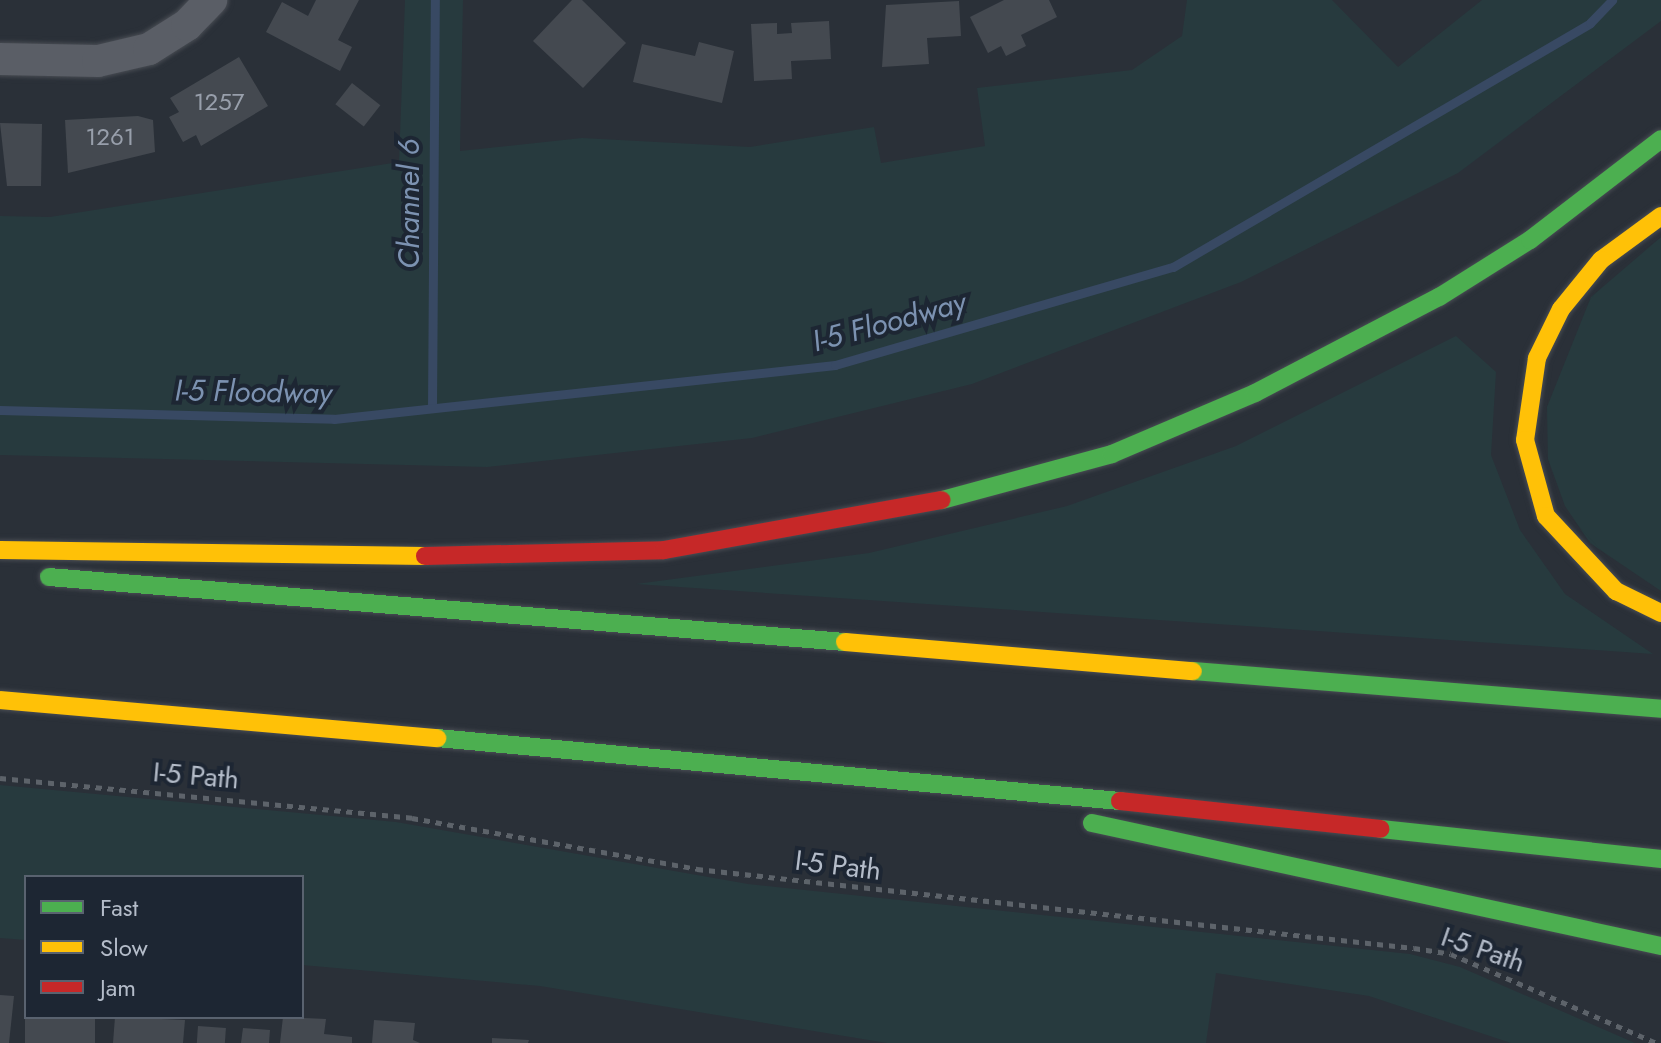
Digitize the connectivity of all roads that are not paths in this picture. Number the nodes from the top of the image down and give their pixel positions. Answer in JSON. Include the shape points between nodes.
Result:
{"nodes":[{"id":1,"x":211,"y":0,"type":"edge"},
{"id":2,"x":0,"y":59,"type":"edge"},
{"id":3,"x":1661,"y":139,"type":"edge"},
{"id":4,"x":1661,"y":216,"type":"edge"},
{"id":5,"x":0,"y":550,"type":"edge"},
{"id":6,"x":31,"y":576,"type":"dead end"},
{"id":7,"x":1661,"y":613,"type":"edge"},
{"id":8,"x":0,"y":700,"type":"edge"},
{"id":9,"x":1661,"y":709,"type":"edge"},
{"id":10,"x":863,"y":774,"type":"junction"},
{"id":11,"x":1661,"y":859,"type":"edge"},
{"id":12,"x":1661,"y":946,"type":"edge"}],
"edges":[{"from":1,"to":2,"type":"street","via":[[187,25],[149,49],[98,61]]},
{"from":3,"to":5,"type":"highway","via":[[1504,257],[1255,393],[1112,454],[974,494],[664,550],[528,557]]},
{"from":4,"to":7,"type":"highway","via":[[1601,260],[1561,309],[1537,358],[1525,440],[1546,516],[1616,591]]},
{"from":6,"to":9,"type":"highway"},
{"from":8,"to":10,"type":"highway"},
{"from":10,"to":11,"type":"highway"},
{"from":10,"to":12,"type":"highway"}]}
